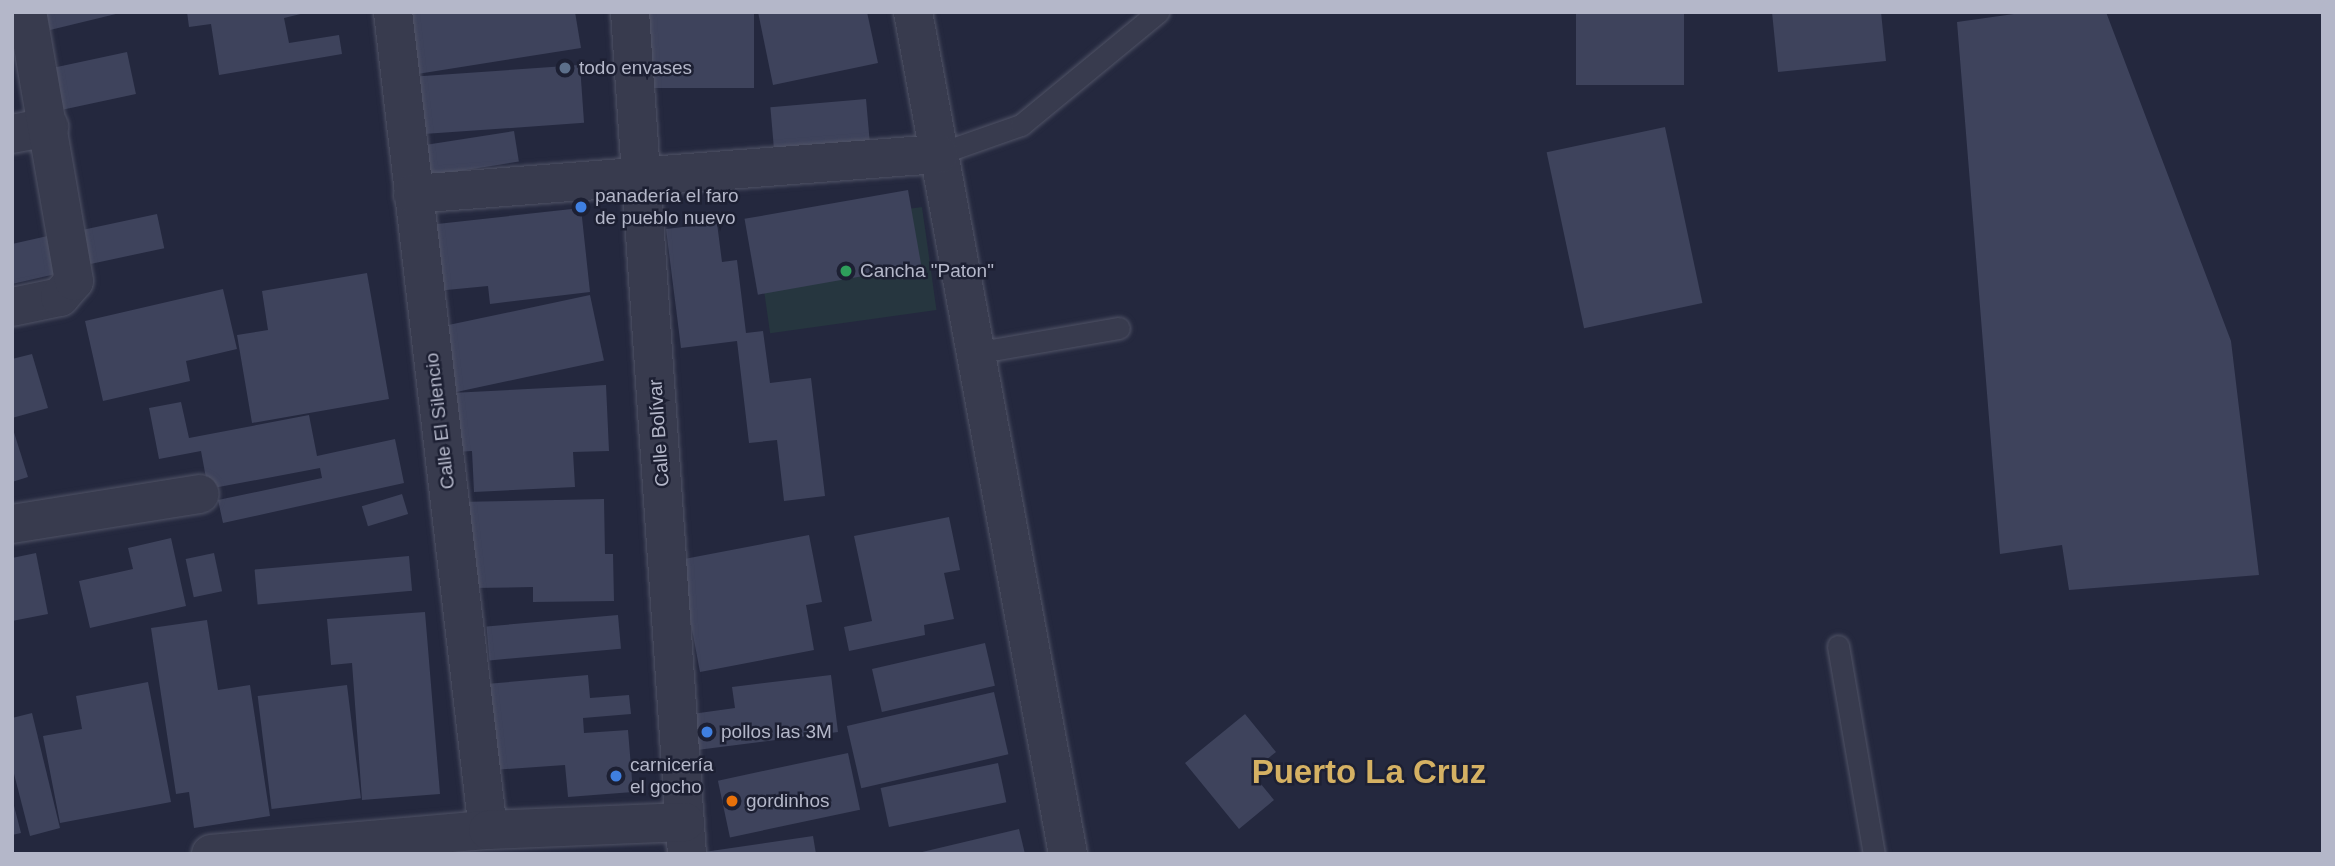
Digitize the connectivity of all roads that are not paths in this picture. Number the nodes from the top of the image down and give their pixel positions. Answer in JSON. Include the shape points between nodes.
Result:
{"nodes":[{"id":1,"x":27,"y":12,"type":"edge"},
{"id":2,"x":393,"y":12,"type":"edge"},
{"id":3,"x":630,"y":12,"type":"edge"},
{"id":4,"x":913,"y":12,"type":"edge"},
{"id":5,"x":1158,"y":12,"type":"edge"},
{"id":6,"x":30,"y":130,"type":"edge"},
{"id":7,"x":938,"y":154,"type":"junction"},
{"id":8,"x":641,"y":173,"type":"junction"},
{"id":9,"x":413,"y":194,"type":"junction"},
{"id":10,"x":12,"y":307,"type":"edge"},
{"id":11,"x":1119,"y":328,"type":"dead end"},
{"id":12,"x":974,"y":353,"type":"junction"},
{"id":13,"x":200,"y":494,"type":"dead end"},
{"id":14,"x":12,"y":524,"type":"edge"},
{"id":15,"x":1838,"y":646,"type":"dead end"},
{"id":16,"x":488,"y":830,"type":"junction"},
{"id":17,"x":686,"y":838,"type":"edge"},
{"id":18,"x":211,"y":854,"type":"edge"},
{"id":19,"x":1068,"y":854,"type":"edge"},
{"id":20,"x":1874,"y":854,"type":"edge"}],
"edges":[{"from":1,"to":6,"type":"street"},
{"from":2,"to":9,"type":"street","name":"Calle El Silencio"},
{"from":3,"to":8,"type":"street","name":"Calle Bolívar"},
{"from":4,"to":7,"type":"street"},
{"from":5,"to":7,"type":"lane","via":[[1021,125]]},
{"from":6,"to":10,"type":"street","via":[[74,281],[60,297]]},
{"from":7,"to":8,"type":"street"},
{"from":7,"to":12,"type":"street"},
{"from":8,"to":9,"type":"street"},
{"from":8,"to":17,"type":"street","name":"Calle Bolívar"},
{"from":9,"to":16,"type":"street","name":"Calle El Silencio"},
{"from":11,"to":12,"type":"lane"},
{"from":12,"to":19,"type":"street"},
{"from":13,"to":14,"type":"street"},
{"from":15,"to":20,"type":"lane"},
{"from":16,"to":17,"type":"street"},
{"from":16,"to":18,"type":"street"}]}
